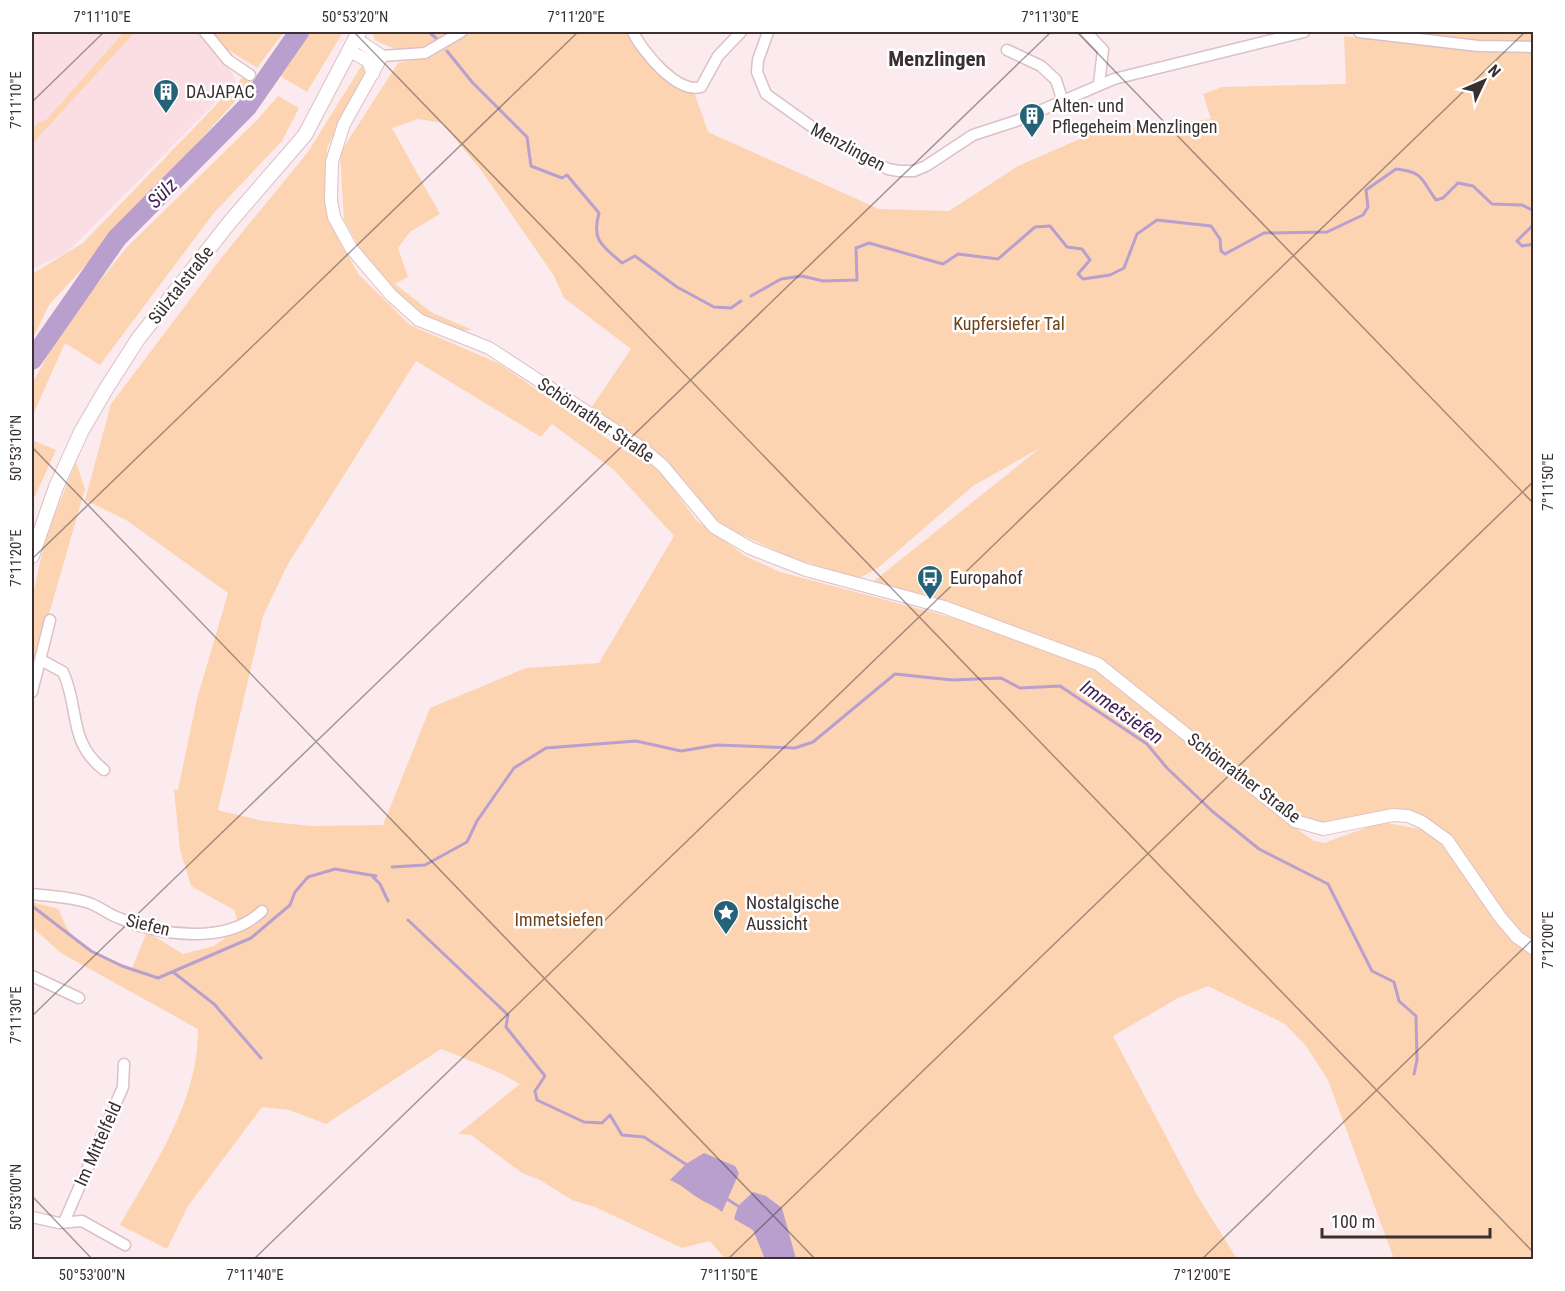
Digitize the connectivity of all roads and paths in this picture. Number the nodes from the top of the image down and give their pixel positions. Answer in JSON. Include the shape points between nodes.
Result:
{"nodes":[{"id":1,"x":205,"y":32,"type":"edge"},
{"id":2,"x":461,"y":32,"type":"edge"},
{"id":3,"x":633,"y":32,"type":"edge"},
{"id":4,"x":741,"y":32,"type":"edge"},
{"id":5,"x":768,"y":32,"type":"edge"},
{"id":6,"x":1086,"y":32,"type":"edge"},
{"id":7,"x":1304,"y":32,"type":"edge"},
{"id":8,"x":1360,"y":32,"type":"edge"},
{"id":9,"x":355,"y":40,"type":"edge"},
{"id":10,"x":1533,"y":47,"type":"edge"},
{"id":11,"x":1007,"y":50,"type":"dead end"},
{"id":12,"x":382,"y":57,"type":"junction"},
{"id":13,"x":373,"y":74,"type":"junction"},
{"id":14,"x":250,"y":75,"type":"dead end"},
{"id":15,"x":1099,"y":84,"type":"junction"},
{"id":16,"x":1063,"y":102,"type":"junction"},
{"id":17,"x":32,"y":556,"type":"edge"},
{"id":18,"x":50,"y":620,"type":"dead end"},
{"id":19,"x":41,"y":660,"type":"junction"},
{"id":20,"x":32,"y":692,"type":"edge"},
{"id":21,"x":104,"y":770,"type":"dead end"},
{"id":22,"x":32,"y":894,"type":"edge"},
{"id":23,"x":262,"y":911,"type":"dead end"},
{"id":24,"x":1533,"y":949,"type":"edge"},
{"id":25,"x":32,"y":976,"type":"edge"},
{"id":26,"x":78,"y":998,"type":"dead end"},
{"id":27,"x":124,"y":1064,"type":"dead end"},
{"id":28,"x":32,"y":1217,"type":"edge"},
{"id":29,"x":64,"y":1222,"type":"junction"},
{"id":30,"x":125,"y":1245,"type":"dead end"}],
"edges":[{"from":1,"to":14,"type":"street","via":[[228,60]]},
{"from":2,"to":12,"type":"street","via":[[425,53]]},
{"from":3,"to":4,"type":"street","via":[[654,62],[680,84],[696,88],[708,78],[718,56]]},
{"from":5,"to":16,"type":"street","name":"Menzlingen","via":[[757,72],[766,94],[829,139],[888,169],[914,171],[973,135]]},
{"from":6,"to":15,"type":"street","via":[[1103,50]]},
{"from":7,"to":15,"type":"street","name":"Menzlingen"},
{"from":8,"to":10,"type":"street","via":[[1478,46]]},
{"from":9,"to":12,"type":"street"},
{"from":9,"to":13,"type":"street"},
{"from":9,"to":17,"type":"main road","name":"Sülztalstraße","via":[[305,135],[229,223],[138,339],[111,381],[65,466]]},
{"from":11,"to":16,"type":"street","via":[[1041,66],[1056,80]]},
{"from":12,"to":13,"type":"street","name":"Schönrather Straße"},
{"from":13,"to":24,"type":"street","name":"Schönrather Straße","via":[[338,139],[332,162],[333,208],[341,232],[366,268],[419,320],[495,351],[642,448],[671,475],[706,520],[742,544],[806,570],[944,607],[1091,660],[1295,821],[1323,829],[1393,815],[1422,822],[1447,840],[1500,917]]},
{"from":15,"to":16,"type":"street","name":"Menzlingen"},
{"from":18,"to":19,"type":"street"},
{"from":19,"to":20,"type":"street"},
{"from":19,"to":21,"type":"street","via":[[63,672],[81,745]]},
{"from":22,"to":23,"type":"street","name":"Siefen","via":[[88,902],[141,926],[186,933],[226,932],[251,922]]},
{"from":25,"to":26,"type":"street"},
{"from":27,"to":29,"type":"street","name":"Im Mittelfeld","via":[[123,1087]]},
{"from":28,"to":29,"type":"street"},
{"from":29,"to":30,"type":"street","via":[[82,1221]]}]}
